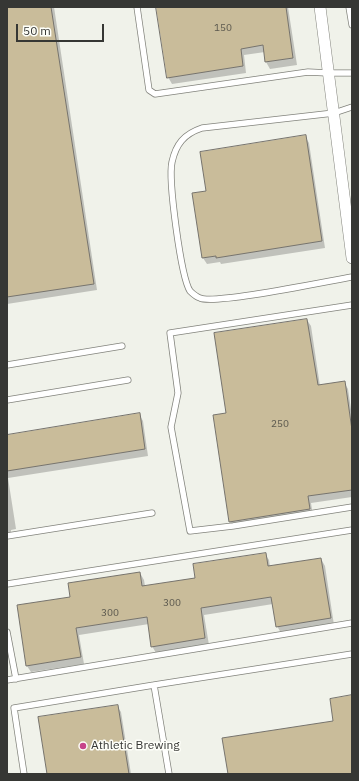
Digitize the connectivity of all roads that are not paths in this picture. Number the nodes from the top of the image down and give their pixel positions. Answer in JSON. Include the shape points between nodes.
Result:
{"nodes":[{"id":1,"x":136,"y":7,"type":"edge"},
{"id":2,"x":320,"y":7,"type":"edge"},
{"id":3,"x":349,"y":7,"type":"edge"},
{"id":4,"x":352,"y":25,"type":"edge"},
{"id":5,"x":328,"y":73,"type":"junction"},
{"id":6,"x":352,"y":73,"type":"edge"},
{"id":7,"x":352,"y":107,"type":"edge"},
{"id":8,"x":334,"y":113,"type":"junction"},
{"id":9,"x":352,"y":258,"type":"edge"},
{"id":10,"x":352,"y":277,"type":"edge"},
{"id":11,"x":352,"y":305,"type":"edge"},
{"id":12,"x":122,"y":346,"type":"dead end"},
{"id":13,"x":7,"y":365,"type":"edge"},
{"id":14,"x":128,"y":380,"type":"dead end"},
{"id":15,"x":7,"y":400,"type":"edge"},
{"id":16,"x":352,"y":507,"type":"edge"},
{"id":17,"x":152,"y":513,"type":"dead end"},
{"id":18,"x":352,"y":530,"type":"edge"},
{"id":19,"x":7,"y":536,"type":"edge"},
{"id":20,"x":7,"y":584,"type":"edge"},
{"id":21,"x":352,"y":623,"type":"edge"},
{"id":22,"x":7,"y":632,"type":"edge"},
{"id":23,"x":352,"y":654,"type":"edge"},
{"id":24,"x":16,"y":679,"type":"junction"},
{"id":25,"x":7,"y":680,"type":"edge"},
{"id":26,"x":154,"y":685,"type":"junction"},
{"id":27,"x":14,"y":708,"type":"junction"},
{"id":28,"x":7,"y":709,"type":"edge"},
{"id":29,"x":24,"y":774,"type":"edge"},
{"id":30,"x":169,"y":774,"type":"edge"}],
"edges":[{"from":1,"to":5,"type":"lane","via":[[149,90],[155,94],[308,72]]},
{"from":2,"to":5,"type":"street"},
{"from":3,"to":4,"type":"lane"},
{"from":5,"to":6,"type":"lane"},
{"from":5,"to":8,"type":"street"},
{"from":7,"to":8,"type":"lane"},
{"from":8,"to":9,"type":"street"},
{"from":8,"to":10,"type":"lane","via":[[192,131],[183,138],[172,163],[173,210],[190,291],[201,299],[225,299]]},
{"from":11,"to":16,"type":"lane","via":[[170,333],[178,393],[171,427],[190,531]]},
{"from":12,"to":13,"type":"lane"},
{"from":14,"to":15,"type":"lane"},
{"from":17,"to":19,"type":"lane"},
{"from":18,"to":20,"type":"lane"},
{"from":21,"to":24,"type":"lane"},
{"from":22,"to":24,"type":"lane"},
{"from":23,"to":26,"type":"lane"},
{"from":24,"to":25,"type":"lane"},
{"from":26,"to":27,"type":"lane"},
{"from":26,"to":30,"type":"lane"},
{"from":27,"to":28,"type":"lane"},
{"from":27,"to":29,"type":"lane"}]}
